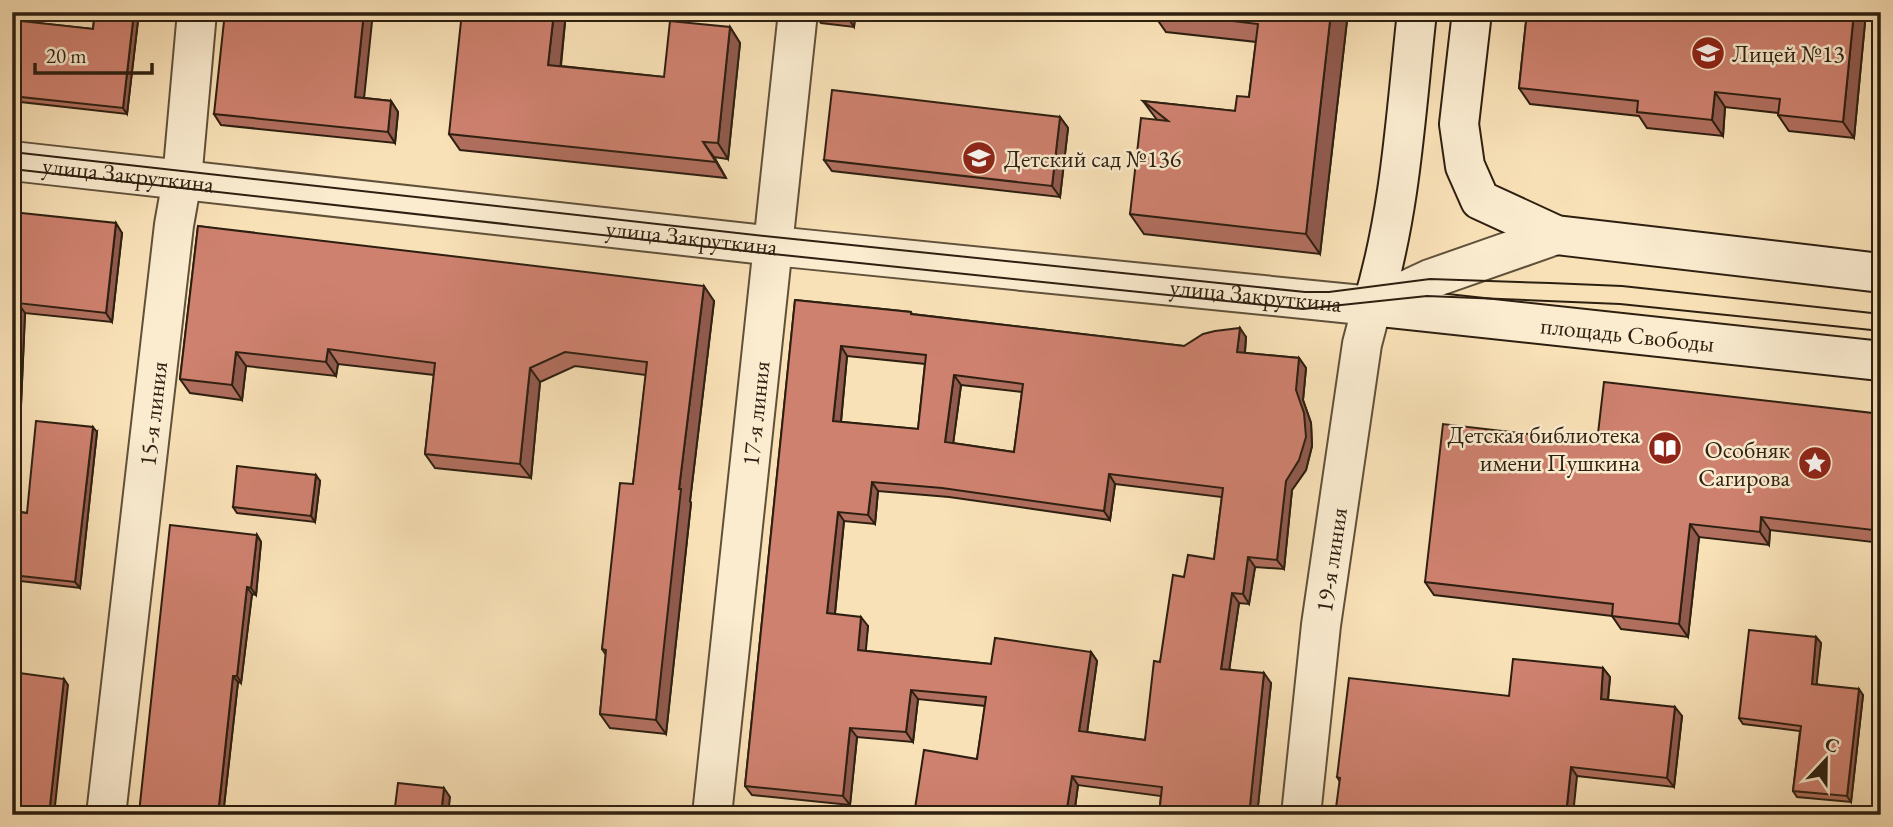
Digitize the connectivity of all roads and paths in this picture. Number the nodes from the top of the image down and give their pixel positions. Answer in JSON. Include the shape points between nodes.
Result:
{"nodes":[{"id":1,"x":197,"y":12,"type":"edge"},
{"id":2,"x":798,"y":12,"type":"edge"},
{"id":3,"x":1416,"y":12,"type":"edge"},
{"id":4,"x":1472,"y":12,"type":"edge"},
{"id":5,"x":12,"y":160,"type":"edge"},
{"id":6,"x":181,"y":180,"type":"junction"},
{"id":7,"x":1556,"y":234,"type":"junction"},
{"id":8,"x":774,"y":246,"type":"junction"},
{"id":9,"x":1881,"y":273,"type":"edge"},
{"id":10,"x":1372,"y":306,"type":"junction"},
{"id":11,"x":1881,"y":361,"type":"edge"},
{"id":12,"x":106,"y":815,"type":"edge"},
{"id":13,"x":712,"y":815,"type":"edge"},
{"id":14,"x":1301,"y":815,"type":"edge"}],
"edges":[{"from":1,"to":6,"type":"street","name":"15-я линия"},
{"from":2,"to":8,"type":"street","name":"17-я линия"},
{"from":3,"to":10,"type":"street","name":"19-я линия","via":[[1396,197]]},
{"from":4,"to":7,"type":"street","via":[[1459,124],[1465,166],[1480,200]]},
{"from":5,"to":6,"type":"street","name":"улица Закруткина"},
{"from":6,"to":8,"type":"street","name":"улица Закруткина"},
{"from":6,"to":12,"type":"street","name":"15-я линия"},
{"from":7,"to":9,"type":"street"},
{"from":7,"to":10,"type":"street","via":[[1430,279]]},
{"from":8,"to":10,"type":"street","name":"улица Закруткина"},
{"from":8,"to":13,"type":"street","name":"17-я линия"},
{"from":10,"to":11,"type":"street","name":"площадь Свободы"},
{"from":10,"to":14,"type":"street","name":"19-я линия","via":[[1362,344],[1321,625]]}]}
